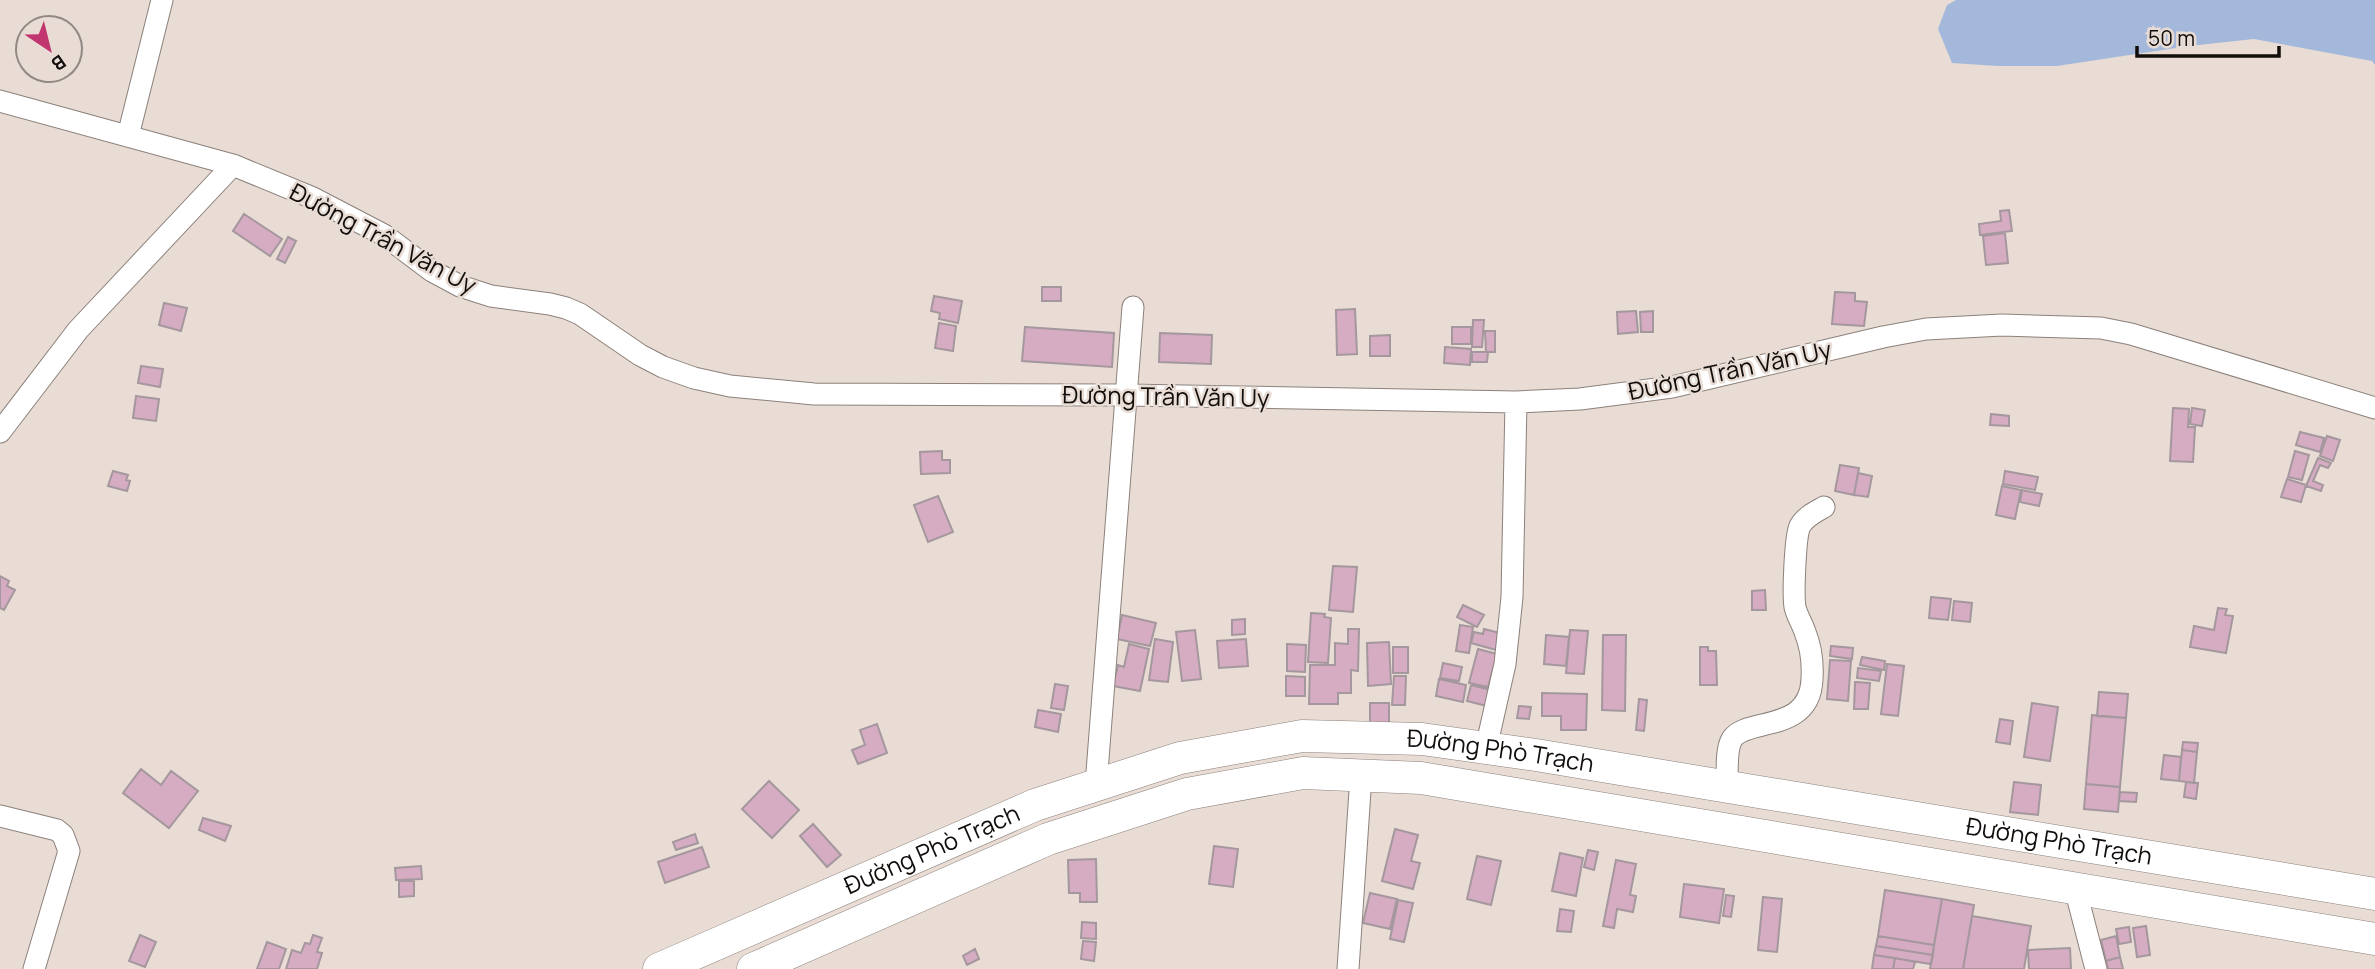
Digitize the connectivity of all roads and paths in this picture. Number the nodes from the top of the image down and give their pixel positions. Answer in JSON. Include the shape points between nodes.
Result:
{"nodes":[{"id":1,"x":162,"y":0,"type":"edge"},
{"id":2,"x":0,"y":101,"type":"edge"},
{"id":3,"x":128,"y":136,"type":"junction"},
{"id":4,"x":233,"y":165,"type":"junction"},
{"id":5,"x":1133,"y":307,"type":"dead end"},
{"id":6,"x":1126,"y":395,"type":"junction"},
{"id":7,"x":1516,"y":402,"type":"junction"},
{"id":8,"x":2375,"y":408,"type":"edge"},
{"id":9,"x":0,"y":432,"type":"edge"},
{"id":10,"x":1824,"y":507,"type":"dead end"},
{"id":11,"x":1486,"y":748,"type":"junction"},
{"id":12,"x":1361,"y":776,"type":"junction"},
{"id":13,"x":1096,"y":785,"type":"junction"},
{"id":14,"x":1727,"y":787,"type":"junction"},
{"id":15,"x":0,"y":816,"type":"edge"},
{"id":16,"x":2075,"y":888,"type":"junction"},
{"id":17,"x":2375,"y":894,"type":"edge"},
{"id":18,"x":2375,"y":939,"type":"edge"},
{"id":19,"x":34,"y":969,"type":"edge"},
{"id":20,"x":659,"y":969,"type":"edge"},
{"id":21,"x":753,"y":969,"type":"edge"},
{"id":22,"x":1348,"y":969,"type":"edge"},
{"id":23,"x":2096,"y":969,"type":"edge"}],
"edges":[{"from":1,"to":3,"type":"street"},
{"from":2,"to":3,"type":"street","name":"Đường Trần Văn Uy"},
{"from":3,"to":4,"type":"street","name":"Đường Trần Văn Uy"},
{"from":4,"to":6,"type":"street","name":"Đường Trần Văn Uy","via":[[384,234],[460,286],[566,308],[640,355],[694,378],[814,394]]},
{"from":4,"to":9,"type":"street","via":[[78,330]]},
{"from":5,"to":6,"type":"street"},
{"from":6,"to":7,"type":"street","name":"Đường Trần Văn Uy"},
{"from":6,"to":13,"type":"street"},
{"from":7,"to":8,"type":"street","name":"Đường Trần Văn Uy","via":[[1672,387],[1905,332],[2002,325],[2101,328],[2131,334]]},
{"from":7,"to":11,"type":"street","via":[[1512,597],[1505,663]]},
{"from":10,"to":14,"type":"street","via":[[1805,519],[1797,531],[1795,605],[1811,655],[1810,692],[1800,707],[1781,721],[1734,736]]},
{"from":11,"to":13,"type":"highway","name":"Đường Phò Trạch","via":[[1422,739],[1302,736],[1180,758]]},
{"from":11,"to":14,"type":"highway","name":"Đường Phò Trạch"},
{"from":12,"to":16,"type":"highway","name":"Đường Phò Trạch","via":[[1421,778]]},
{"from":12,"to":21,"type":"highway","name":"Đường Phò Trạch","via":[[1303,773],[1187,794],[1048,839]]},
{"from":12,"to":22,"type":"street"},
{"from":13,"to":20,"type":"highway","name":"Đường Phò Trạch","via":[[1035,805]]},
{"from":14,"to":17,"type":"highway","name":"Đường Phò Trạch"},
{"from":15,"to":19,"type":"street","via":[[57,830],[68,843]]},
{"from":16,"to":18,"type":"highway","name":"Đường Phò Trạch"},
{"from":16,"to":23,"type":"street"}]}
